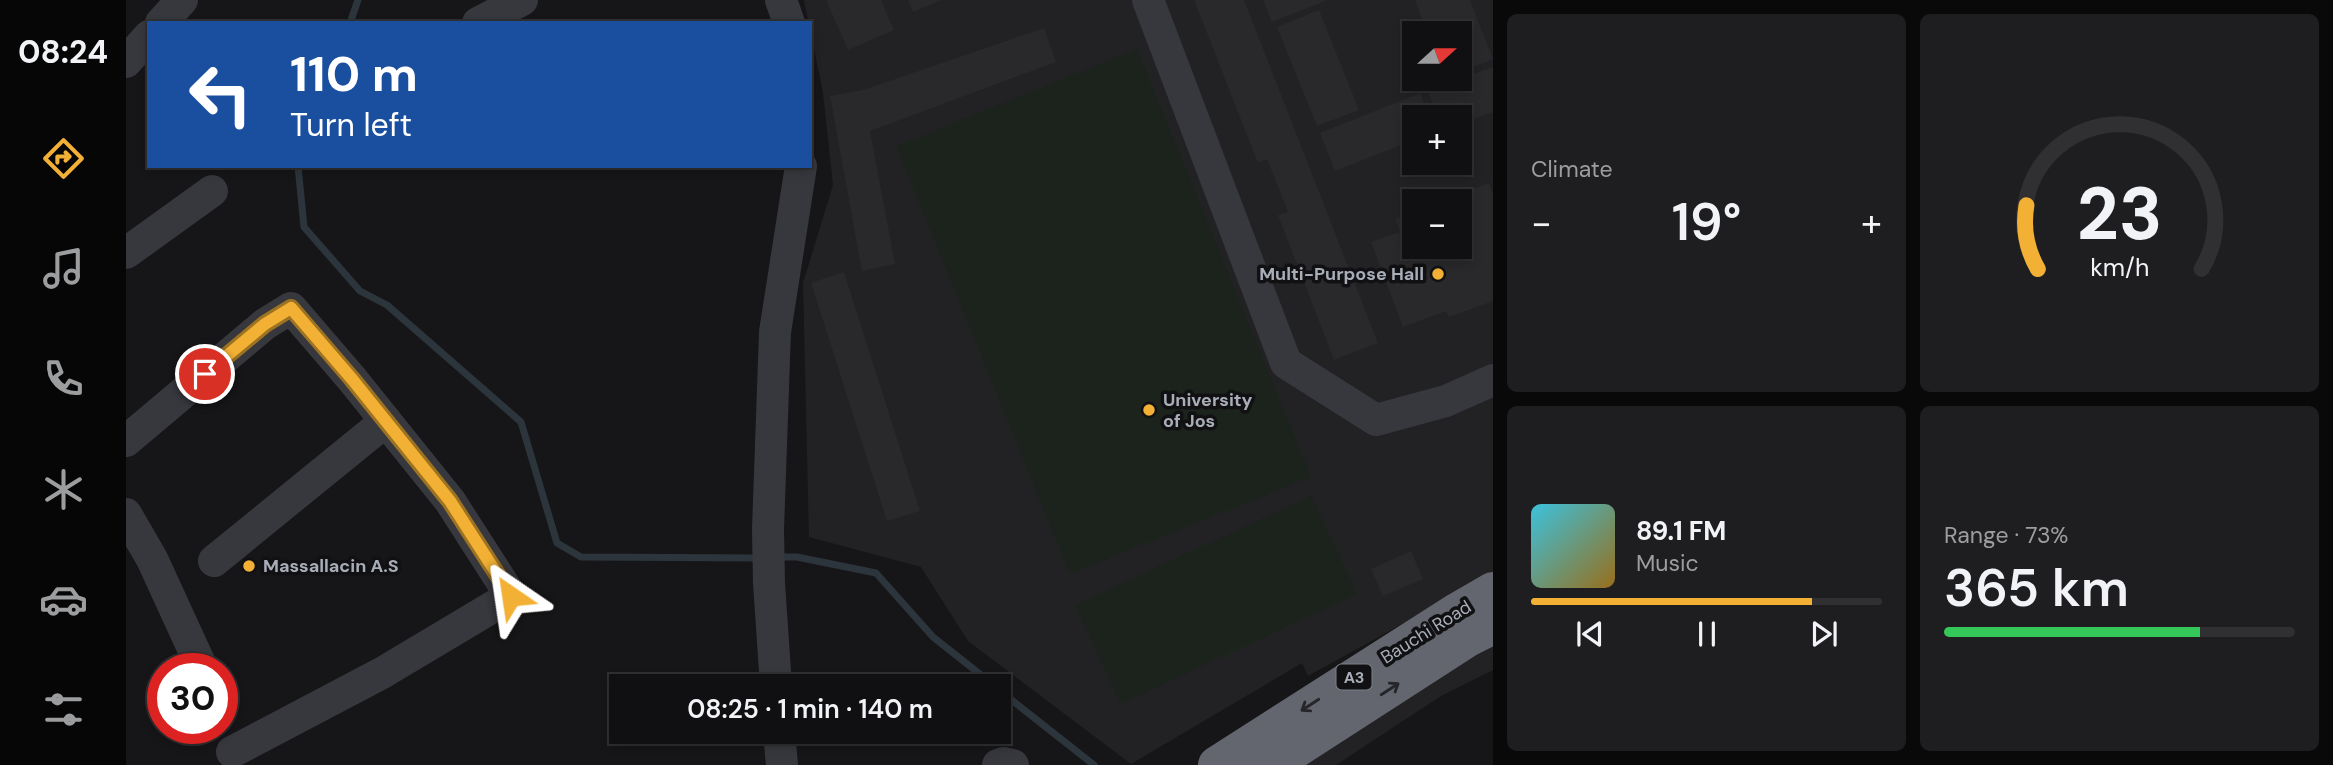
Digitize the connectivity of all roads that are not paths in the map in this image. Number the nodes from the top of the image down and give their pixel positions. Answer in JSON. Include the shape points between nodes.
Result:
{"nodes":[{"id":1,"x":522,"y":0,"type":"edge"},
{"id":2,"x":781,"y":0,"type":"edge"},
{"id":3,"x":1148,"y":0,"type":"edge"},
{"id":4,"x":482,"y":21,"type":"edge"},
{"id":5,"x":788,"y":21,"type":"edge"},
{"id":6,"x":147,"y":35,"type":"edge"},
{"id":7,"x":126,"y":62,"type":"edge"},
{"id":8,"x":801,"y":168,"type":"edge"},
{"id":9,"x":212,"y":191,"type":"dead end"},
{"id":10,"x":126,"y":253,"type":"edge"},
{"id":11,"x":1493,"y":380,"type":"edge"},
{"id":12,"x":386,"y":421,"type":"junction"},
{"id":13,"x":126,"y":441,"type":"edge"},
{"id":14,"x":126,"y":514,"type":"edge"},
{"id":15,"x":214,"y":561,"type":"dead end"},
{"id":16,"x":1493,"y":592,"type":"edge"},
{"id":17,"x":1493,"y":625,"type":"edge"},
{"id":18,"x":194,"y":653,"type":"edge"},
{"id":19,"x":775,"y":674,"type":"edge"},
{"id":20,"x":780,"y":744,"type":"edge"},
{"id":21,"x":230,"y":748,"type":"edge"},
{"id":22,"x":782,"y":765,"type":"edge"},
{"id":23,"x":998,"y":765,"type":"edge"},
{"id":24,"x":1013,"y":765,"type":"edge"},
{"id":25,"x":1217,"y":765,"type":"edge"},
{"id":26,"x":1270,"y":765,"type":"edge"}],
"edges":[{"from":1,"to":4,"type":"street"},
{"from":2,"to":5,"type":"street"},
{"from":3,"to":11,"type":"street","via":[[1286,363],[1376,420],[1446,401]]},
{"from":6,"to":7,"type":"street"},
{"from":8,"to":19,"type":"street","via":[[775,332],[768,528]]},
{"from":9,"to":10,"type":"street"},
{"from":12,"to":13,"type":"street","via":[[291,308],[265,324]]},
{"from":12,"to":15,"type":"street"},
{"from":12,"to":21,"type":"street","via":[[450,501],[511,596],[383,673]]},
{"from":14,"to":18,"type":"street","via":[[152,559]]},
{"from":16,"to":25,"type":"highway","name":"Bauchi Road","number":"A3","one_way":true},
{"from":26,"to":17,"type":"highway","name":"Bauchi Road","number":"A3","one_way":true},
{"from":20,"to":22,"type":"street"},
{"from":23,"to":24,"type":"street"}]}
